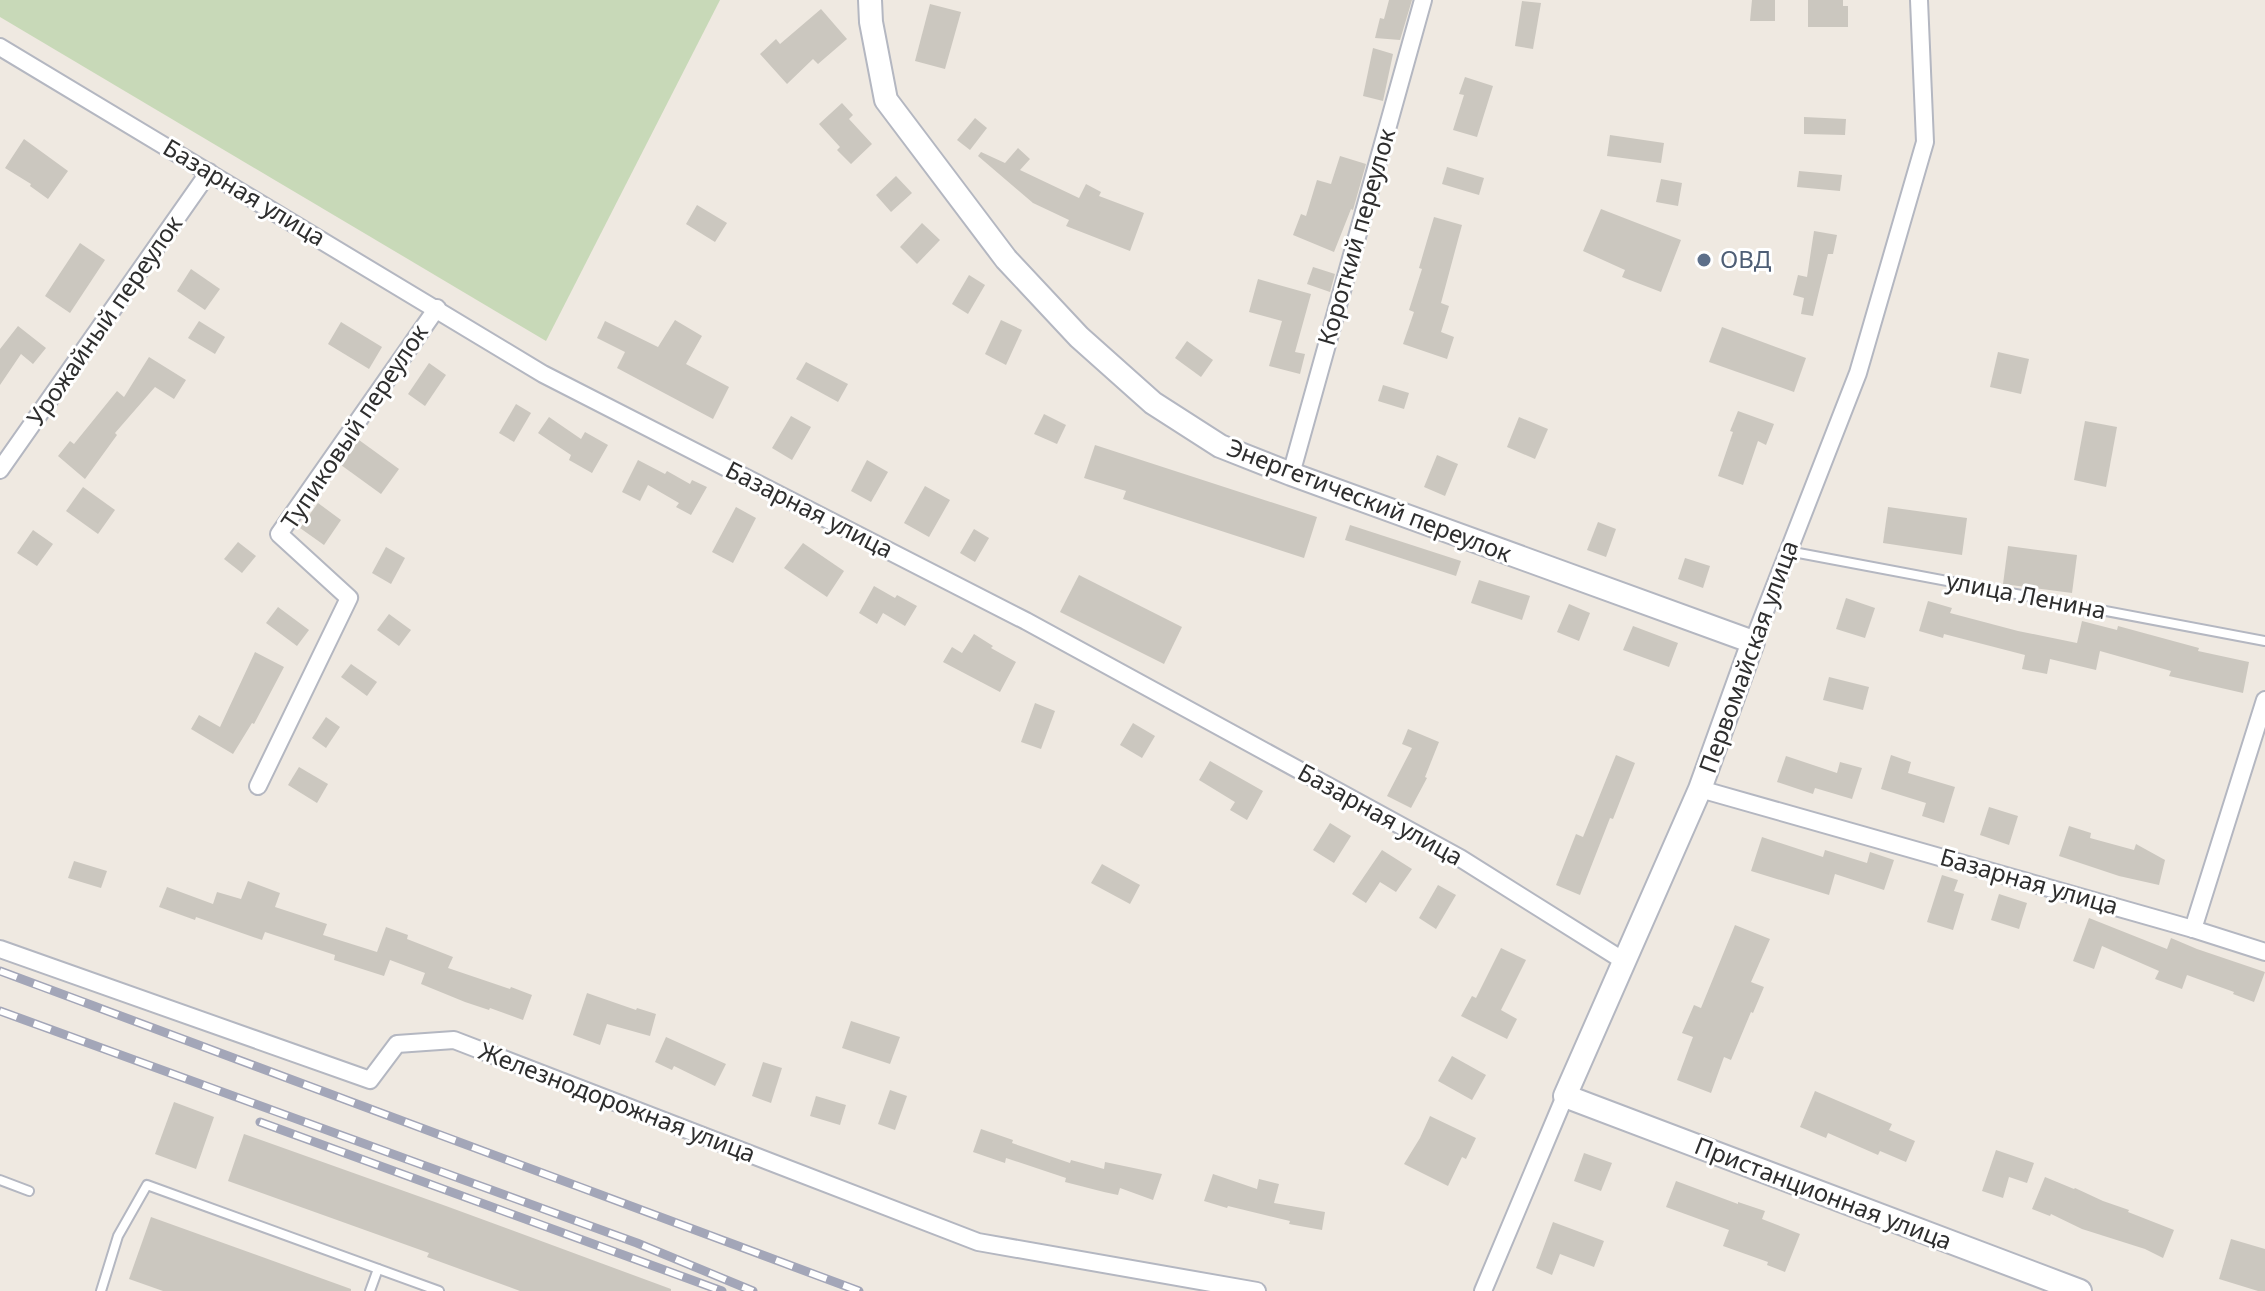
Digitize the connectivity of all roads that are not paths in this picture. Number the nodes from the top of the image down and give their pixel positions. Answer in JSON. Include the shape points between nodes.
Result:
{"nodes":[{"id":1,"x":870,"y":0,"type":"edge"},
{"id":2,"x":1423,"y":0,"type":"edge"},
{"id":3,"x":1919,"y":0,"type":"edge"},
{"id":4,"x":0,"y":47,"type":"edge"},
{"id":5,"x":209,"y":172,"type":"junction"},
{"id":6,"x":437,"y":308,"type":"junction"},
{"id":7,"x":0,"y":470,"type":"edge"},
{"id":8,"x":1291,"y":474,"type":"junction"},
{"id":9,"x":1788,"y":551,"type":"junction"},
{"id":10,"x":2265,"y":641,"type":"edge"},
{"id":11,"x":1753,"y":642,"type":"junction"},
{"id":12,"x":2265,"y":700,"type":"edge"},
{"id":13,"x":258,"y":786,"type":"dead end"},
{"id":14,"x":1700,"y":789,"type":"junction"},
{"id":15,"x":2193,"y":929,"type":"junction"},
{"id":16,"x":0,"y":949,"type":"edge"},
{"id":17,"x":2265,"y":952,"type":"edge"},
{"id":18,"x":1624,"y":961,"type":"junction"},
{"id":19,"x":1565,"y":1096,"type":"junction"},
{"id":20,"x":0,"y":1180,"type":"edge"},
{"id":21,"x":29,"y":1191,"type":"dead end"},
{"id":22,"x":378,"y":1269,"type":"junction"},
{"id":23,"x":101,"y":1291,"type":"edge"},
{"id":24,"x":370,"y":1291,"type":"edge"},
{"id":25,"x":439,"y":1291,"type":"edge"},
{"id":26,"x":1257,"y":1291,"type":"edge"},
{"id":27,"x":1483,"y":1291,"type":"edge"},
{"id":28,"x":2080,"y":1291,"type":"edge"}],
"edges":[{"from":1,"to":8,"type":"street","name":"Энергетический переулок","via":[[886,100],[1006,259],[1079,337],[1153,403],[1220,446]]},
{"from":2,"to":8,"type":"street","name":"Короткий переулок"},
{"from":3,"to":9,"type":"street","name":"Первомайская улица","via":[[1925,142],[1858,373]]},
{"from":4,"to":5,"type":"street","name":"Базарная улица"},
{"from":5,"to":6,"type":"street","name":"Базарная улица"},
{"from":5,"to":7,"type":"street","name":"Урожайный переулок"},
{"from":6,"to":13,"type":"street","name":"Тупиковый переулок","via":[[279,534],[349,598]]},
{"from":6,"to":18,"type":"street","name":"Базарная улица","via":[[543,374],[1026,621],[1460,858]]},
{"from":8,"to":11,"type":"street","name":"Энергетический переулок"},
{"from":9,"to":10,"type":"lane","name":"улица Ленина"},
{"from":9,"to":11,"type":"street","name":"Первомайская улица"},
{"from":11,"to":14,"type":"street","name":"Первомайская улица"},
{"from":12,"to":15,"type":"street"},
{"from":14,"to":15,"type":"street","name":"Базарная улица"},
{"from":14,"to":18,"type":"street","name":"Первомайская улица"},
{"from":15,"to":17,"type":"street","name":"Базарная улица"},
{"from":16,"to":26,"type":"street","name":"Железнодорожная улица","via":[[370,1080],[397,1044],[454,1040],[978,1242]]},
{"from":18,"to":19,"type":"street","name":"Первомайская улица"},
{"from":19,"to":27,"type":"street","name":"Первомайская улица"},
{"from":19,"to":28,"type":"street","name":"Пристанционная улица"},
{"from":20,"to":21,"type":"lane"},
{"from":22,"to":23,"type":"lane","via":[[147,1185],[118,1236]]},
{"from":22,"to":24,"type":"lane"},
{"from":22,"to":25,"type":"lane"}]}
